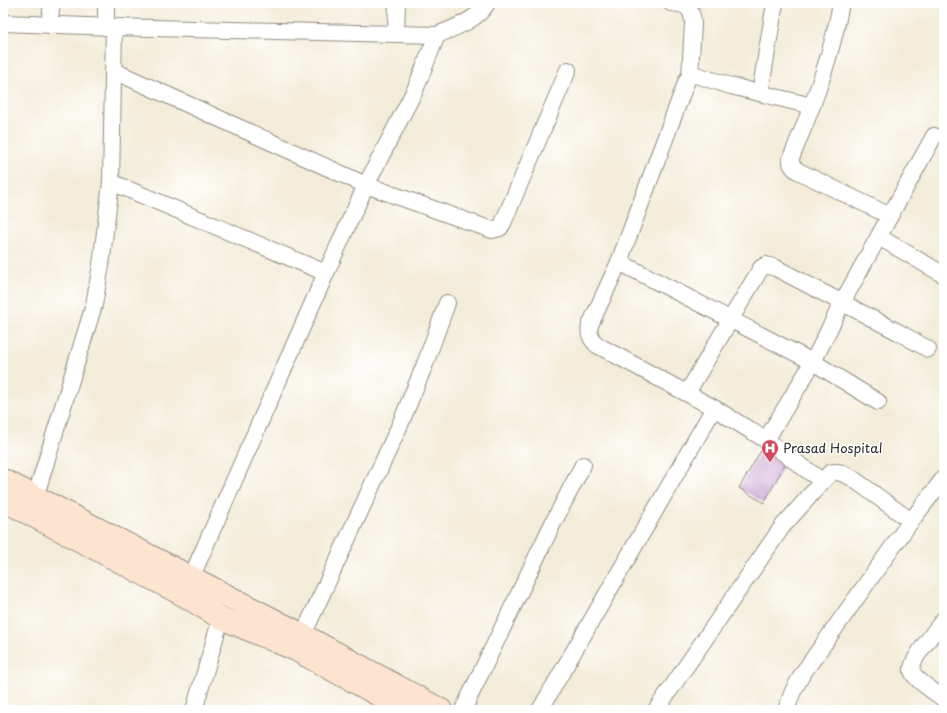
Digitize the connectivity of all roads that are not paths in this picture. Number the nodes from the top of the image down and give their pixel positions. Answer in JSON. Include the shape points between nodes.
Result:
{"nodes":[{"id":1,"x":52,"y":3,"type":"edge"},
{"id":2,"x":106,"y":3,"type":"edge"},
{"id":3,"x":397,"y":3,"type":"edge"},
{"id":4,"x":487,"y":3,"type":"edge"},
{"id":5,"x":670,"y":3,"type":"edge"},
{"id":6,"x":775,"y":3,"type":"edge"},
{"id":7,"x":841,"y":3,"type":"edge"},
{"id":8,"x":3,"y":23,"type":"edge"},
{"id":9,"x":50,"y":24,"type":"junction"},
{"id":10,"x":110,"y":27,"type":"junction"},
{"id":11,"x":396,"y":34,"type":"junction"},
{"id":12,"x":437,"y":35,"type":"junction"},
{"id":13,"x":568,"y":70,"type":"dead end"},
{"id":14,"x":114,"y":71,"type":"junction"},
{"id":15,"x":690,"y":76,"type":"junction"},
{"id":16,"x":760,"y":93,"type":"junction"},
{"id":17,"x":812,"y":106,"type":"junction"},
{"id":18,"x":934,"y":136,"type":"dead end"},
{"id":19,"x":111,"y":182,"type":"junction"},
{"id":20,"x":366,"y":185,"type":"junction"},
{"id":21,"x":890,"y":216,"type":"junction"},
{"id":22,"x":879,"y":237,"type":"junction"},
{"id":23,"x":619,"y":262,"type":"junction"},
{"id":24,"x":326,"y":273,"type":"junction"},
{"id":25,"x":944,"y":275,"type":"edge"},
{"id":26,"x":447,"y":302,"type":"dead end"},
{"id":27,"x":842,"y":303,"type":"junction"},
{"id":28,"x":730,"y":319,"type":"junction"},
{"id":29,"x":928,"y":350,"type":"dead end"},
{"id":30,"x":813,"y":362,"type":"junction"},
{"id":31,"x":687,"y":392,"type":"junction"},
{"id":32,"x":878,"y":402,"type":"dead end"},
{"id":33,"x":714,"y":408,"type":"junction"},
{"id":34,"x":766,"y":440,"type":"junction"},
{"id":35,"x":583,"y":465,"type":"dead end"},
{"id":36,"x":944,"y":478,"type":"edge"},
{"id":37,"x":3,"y":480,"type":"edge"},
{"id":38,"x":822,"y":480,"type":"junction"},
{"id":39,"x":35,"y":498,"type":"junction"},
{"id":40,"x":3,"y":500,"type":"edge"},
{"id":41,"x":911,"y":521,"type":"junction"},
{"id":42,"x":192,"y":578,"type":"junction"},
{"id":43,"x":221,"y":618,"type":"junction"},
{"id":44,"x":944,"y":619,"type":"edge"},
{"id":45,"x":304,"y":635,"type":"junction"},
{"id":46,"x":944,"y":699,"type":"edge"},
{"id":47,"x":194,"y":710,"type":"edge"},
{"id":48,"x":406,"y":710,"type":"edge"},
{"id":49,"x":441,"y":710,"type":"edge"},
{"id":50,"x":463,"y":710,"type":"edge"},
{"id":51,"x":540,"y":710,"type":"edge"},
{"id":52,"x":656,"y":710,"type":"edge"},
{"id":53,"x":786,"y":710,"type":"edge"}],
"edges":[{"from":1,"to":9,"type":"street"},
{"from":2,"to":10,"type":"street"},
{"from":3,"to":11,"type":"street"},
{"from":4,"to":12,"type":"street","via":[[477,15]]},
{"from":5,"to":15,"type":"street","via":[[686,6],[693,15]]},
{"from":6,"to":16,"type":"street"},
{"from":7,"to":17,"type":"street","via":[[821,82]]},
{"from":8,"to":9,"type":"street"},
{"from":9,"to":10,"type":"street"},
{"from":10,"to":11,"type":"street"},
{"from":10,"to":14,"type":"street"},
{"from":11,"to":12,"type":"street"},
{"from":12,"to":20,"type":"street","via":[[415,90]]},
{"from":13,"to":20,"type":"street","via":[[500,228],[489,229]]},
{"from":14,"to":19,"type":"street"},
{"from":14,"to":20,"type":"street"},
{"from":15,"to":16,"type":"street","via":[[696,75]]},
{"from":15,"to":23,"type":"street"},
{"from":16,"to":17,"type":"street"},
{"from":17,"to":21,"type":"street","via":[[791,158],[792,165],[798,171]]},
{"from":18,"to":21,"type":"street"},
{"from":19,"to":24,"type":"street"},
{"from":19,"to":39,"type":"street","via":[[94,305]]},
{"from":20,"to":24,"type":"street"},
{"from":21,"to":22,"type":"street"},
{"from":22,"to":25,"type":"street"},
{"from":22,"to":27,"type":"street"},
{"from":23,"to":28,"type":"street"},
{"from":23,"to":31,"type":"street","via":[[590,325],[591,337],[597,345]]},
{"from":24,"to":42,"type":"street"},
{"from":26,"to":45,"type":"street","via":[[399,426]]},
{"from":27,"to":28,"type":"street","via":[[766,265],[760,268]]},
{"from":27,"to":29,"type":"street"},
{"from":27,"to":30,"type":"street"},
{"from":28,"to":30,"type":"street"},
{"from":28,"to":31,"type":"street"},
{"from":30,"to":32,"type":"street"},
{"from":30,"to":34,"type":"street"},
{"from":31,"to":33,"type":"street"},
{"from":33,"to":34,"type":"street"},
{"from":33,"to":51,"type":"street"},
{"from":34,"to":38,"type":"street"},
{"from":35,"to":50,"type":"street"},
{"from":36,"to":41,"type":"street"},
{"from":37,"to":39,"type":"street"},
{"from":38,"to":41,"type":"street","via":[[830,473],[842,473]]},
{"from":38,"to":52,"type":"street","via":[[782,527]]},
{"from":39,"to":42,"type":"street"},
{"from":40,"to":43,"type":"street","via":[[185,596]]},
{"from":41,"to":53,"type":"street","via":[[803,674]]},
{"from":42,"to":45,"type":"street"},
{"from":43,"to":47,"type":"street"},
{"from":43,"to":48,"type":"street","via":[[296,650]]},
{"from":44,"to":46,"type":"street","via":[[911,667],[917,678]]},
{"from":45,"to":49,"type":"street"}]}
